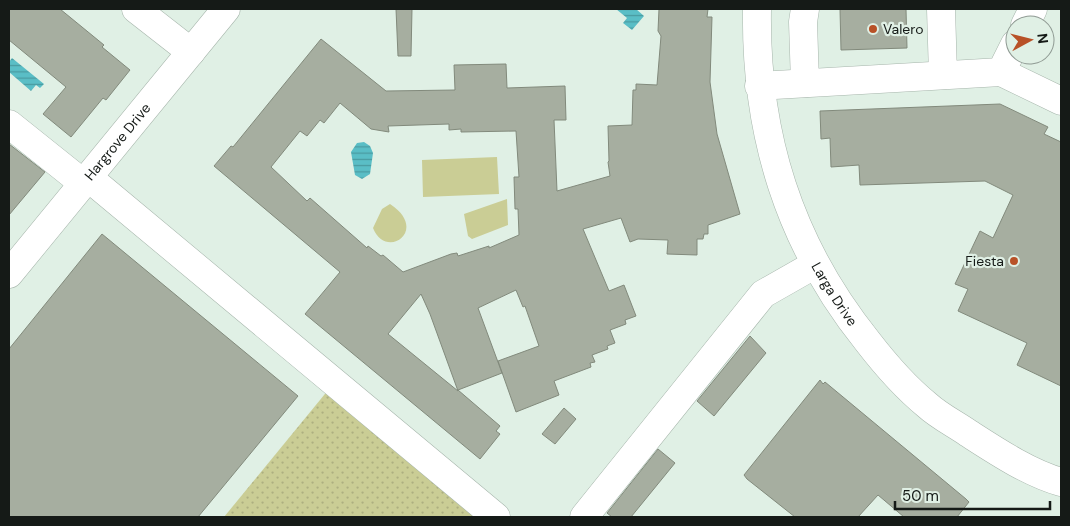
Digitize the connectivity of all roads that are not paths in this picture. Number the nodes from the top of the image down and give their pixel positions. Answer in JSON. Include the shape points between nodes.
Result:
{"nodes":[{"id":1,"x":136,"y":9,"type":"edge"},
{"id":2,"x":226,"y":9,"type":"edge"},
{"id":3,"x":757,"y":9,"type":"edge"},
{"id":4,"x":805,"y":9,"type":"edge"},
{"id":5,"x":941,"y":9,"type":"edge"},
{"id":6,"x":191,"y":52,"type":"junction"},
{"id":7,"x":1005,"y":64,"type":"edge"},
{"id":8,"x":1001,"y":72,"type":"junction"},
{"id":9,"x":943,"y":75,"type":"junction"},
{"id":10,"x":804,"y":83,"type":"junction"},
{"id":11,"x":760,"y":86,"type":"junction"},
{"id":12,"x":1061,"y":101,"type":"edge"},
{"id":13,"x":9,"y":124,"type":"edge"},
{"id":14,"x":86,"y":181,"type":"junction"},
{"id":15,"x":814,"y":265,"type":"junction"},
{"id":16,"x":9,"y":274,"type":"edge"},
{"id":17,"x":1061,"y":482,"type":"edge"},
{"id":18,"x":496,"y":517,"type":"edge"},
{"id":19,"x":584,"y":517,"type":"edge"}],
"edges":[{"from":1,"to":6,"type":"street"},
{"from":2,"to":6,"type":"street","name":"Hargrove Drive"},
{"from":3,"to":11,"type":"street","name":"Larga Drive"},
{"from":4,"to":10,"type":"street","via":[[802,22]]},
{"from":5,"to":9,"type":"street"},
{"from":6,"to":14,"type":"street","name":"Hargrove Drive"},
{"from":7,"to":8,"type":"street"},
{"from":8,"to":9,"type":"street"},
{"from":8,"to":12,"type":"street"},
{"from":9,"to":10,"type":"street"},
{"from":10,"to":11,"type":"street"},
{"from":11,"to":15,"type":"street","name":"Larga Drive","via":[[767,135],[778,178]]},
{"from":13,"to":14,"type":"street"},
{"from":14,"to":16,"type":"street","name":"Hargrove Drive"},
{"from":14,"to":18,"type":"street"},
{"from":15,"to":17,"type":"street","name":"Larga Drive","via":[[883,361],[927,406],[986,445]]},
{"from":15,"to":19,"type":"street","via":[[763,294]]}]}
